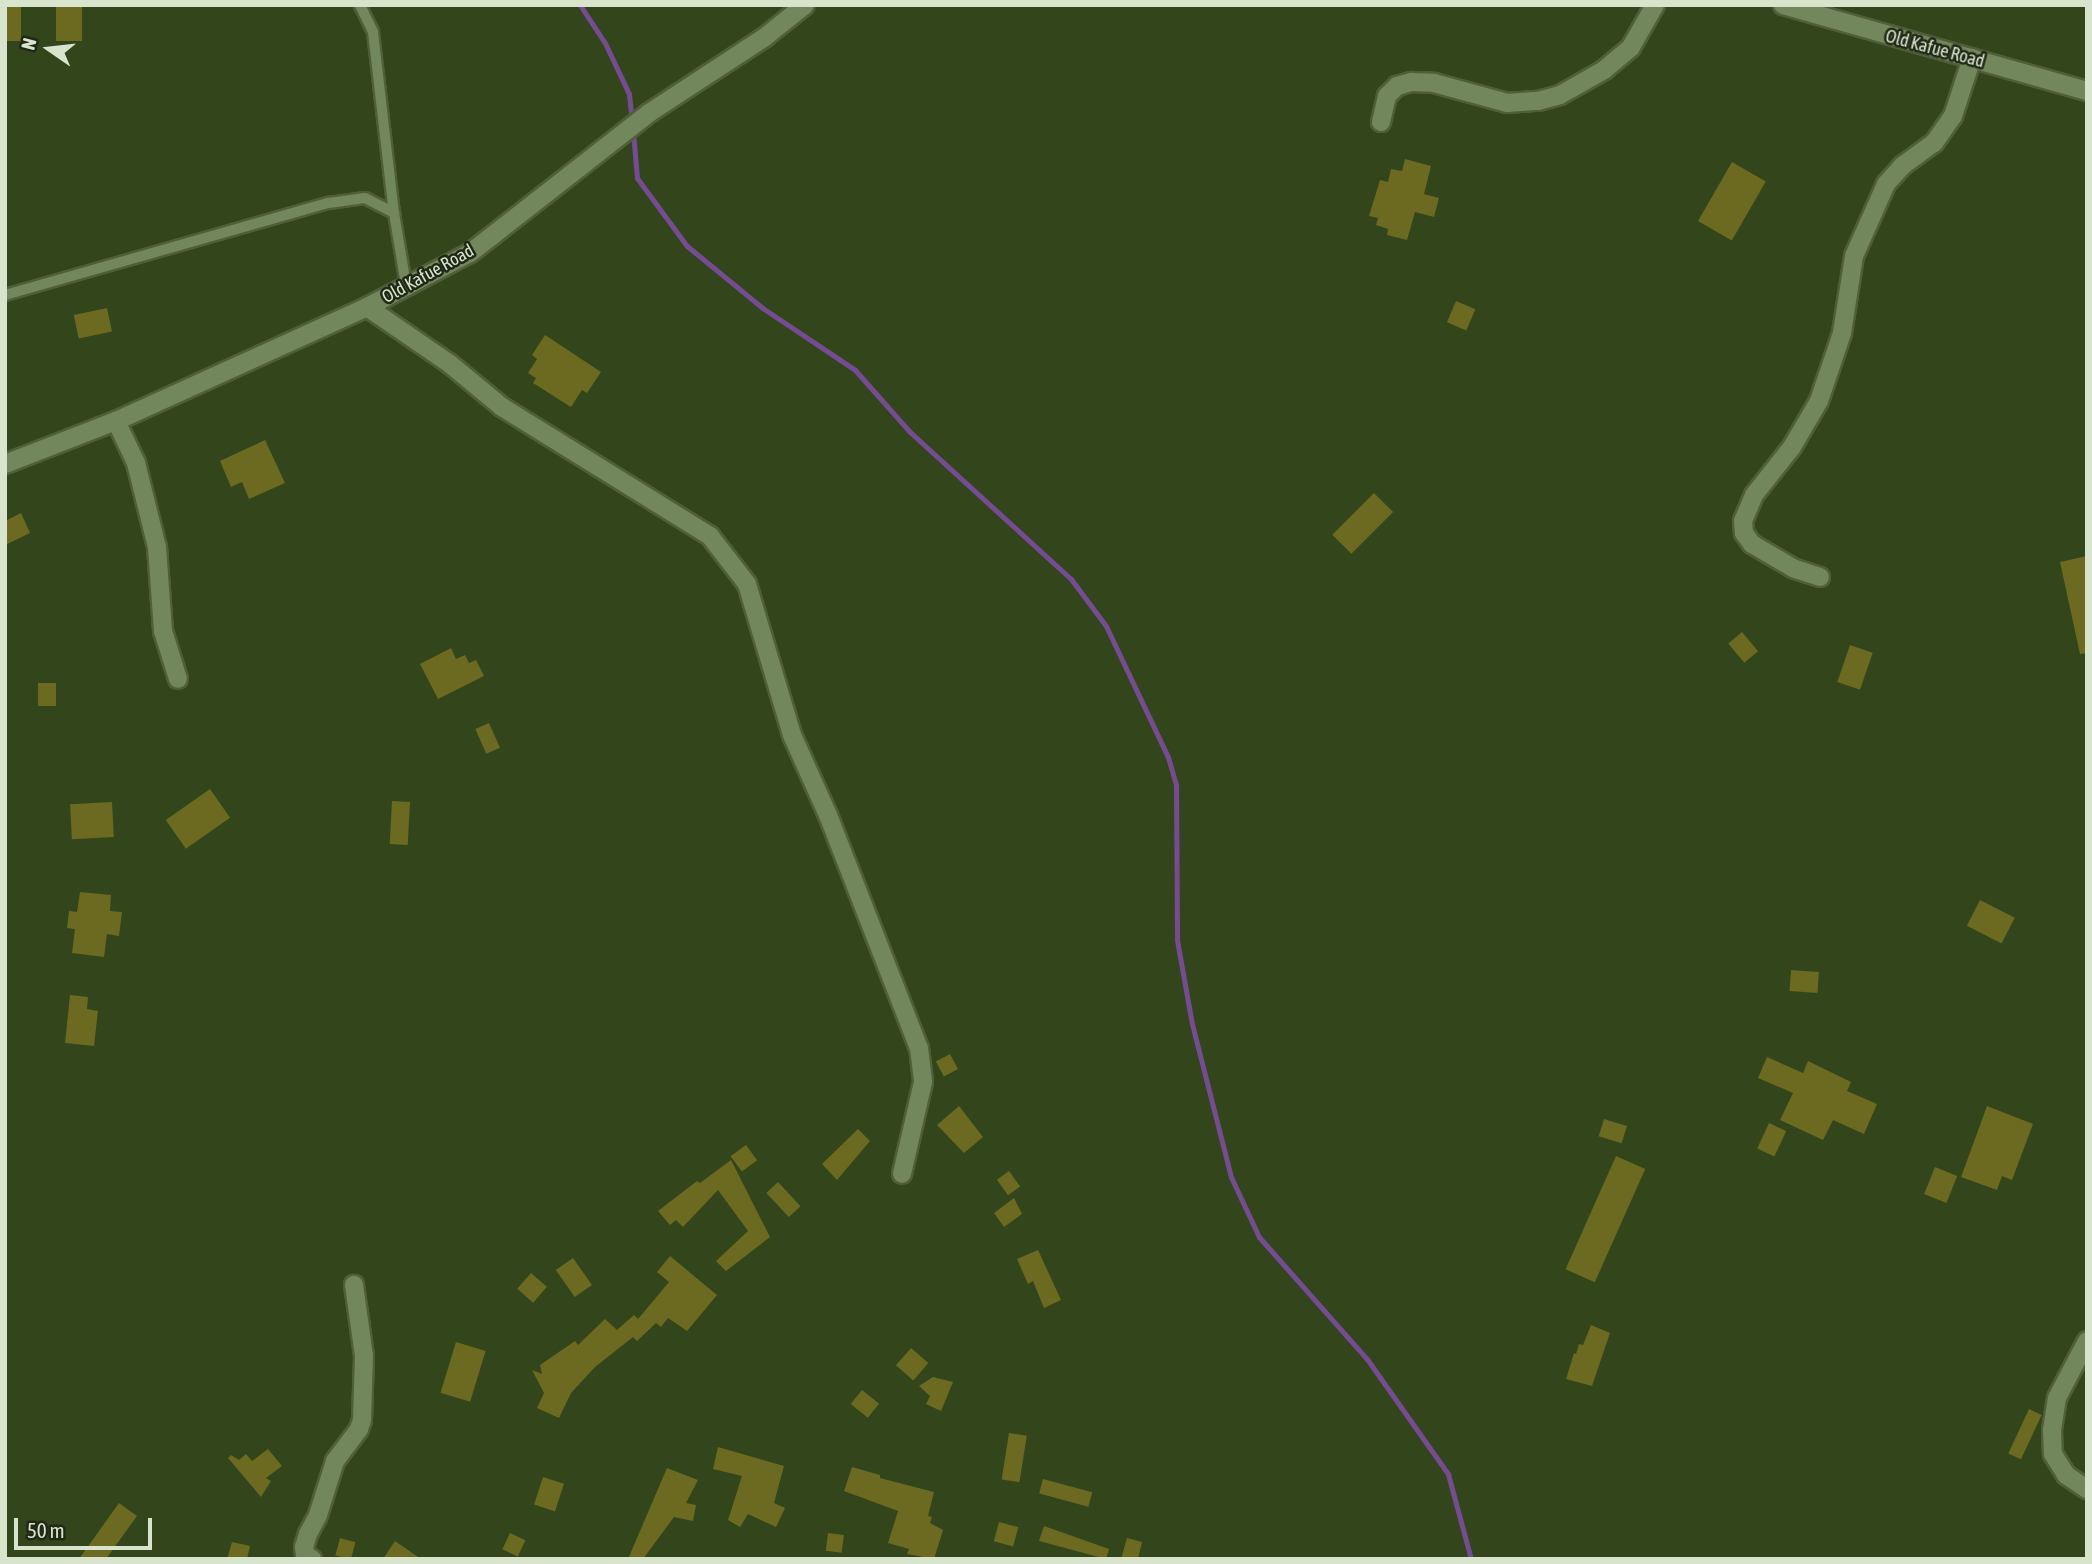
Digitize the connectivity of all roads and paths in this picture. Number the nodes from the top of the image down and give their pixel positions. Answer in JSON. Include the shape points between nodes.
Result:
{"nodes":[{"id":1,"x":360,"y":5,"type":"edge"},
{"id":2,"x":805,"y":5,"type":"edge"},
{"id":3,"x":1655,"y":5,"type":"edge"},
{"id":4,"x":1783,"y":5,"type":"edge"},
{"id":5,"x":1972,"y":58,"type":"junction"},
{"id":6,"x":2087,"y":91,"type":"edge"},
{"id":7,"x":1381,"y":122,"type":"dead end"},
{"id":8,"x":394,"y":213,"type":"junction"},
{"id":9,"x":406,"y":285,"type":"junction"},
{"id":10,"x":5,"y":295,"type":"edge"},
{"id":11,"x":368,"y":307,"type":"junction"},
{"id":12,"x":116,"y":421,"type":"junction"},
{"id":13,"x":5,"y":464,"type":"edge"},
{"id":14,"x":1820,"y":577,"type":"dead end"},
{"id":15,"x":177,"y":679,"type":"dead end"},
{"id":16,"x":902,"y":1174,"type":"dead end"},
{"id":17,"x":354,"y":1285,"type":"dead end"},
{"id":18,"x":2087,"y":1340,"type":"edge"},
{"id":19,"x":2087,"y":1489,"type":"edge"},
{"id":20,"x":312,"y":1559,"type":"edge"}],
"edges":[{"from":1,"to":8,"type":"lane","via":[[373,32]]},
{"from":2,"to":9,"type":"street","name":"Old Kafue Road","via":[[765,37],[649,113],[470,253]]},
{"from":3,"to":7,"type":"street","via":[[1631,47],[1604,70],[1560,95],[1507,103],[1434,83],[1410,82],[1387,96]]},
{"from":4,"to":5,"type":"street","name":"Old Kafue Road"},
{"from":5,"to":6,"type":"street","name":"Old Kafue Road"},
{"from":5,"to":14,"type":"street","via":[[1953,116],[1934,143],[1886,184],[1854,256],[1842,333],[1819,401],[1792,447],[1754,495],[1743,521],[1752,544],[1793,568]]},
{"from":8,"to":9,"type":"lane"},
{"from":8,"to":10,"type":"lane","via":[[365,198],[329,203]]},
{"from":9,"to":11,"type":"street","name":"Old Kafue Road"},
{"from":11,"to":12,"type":"street","name":"Old Kafue Road"},
{"from":11,"to":16,"type":"street","via":[[502,407],[710,536],[747,584],[792,735],[919,1048],[923,1082]]},
{"from":12,"to":13,"type":"street","name":"Old Kafue Road"},
{"from":12,"to":15,"type":"street","via":[[136,463],[157,547],[163,631]]},
{"from":17,"to":20,"type":"street","via":[[364,1356],[362,1420],[335,1461],[308,1534],[305,1555]]},
{"from":18,"to":19,"type":"street","via":[[2057,1398],[2052,1430],[2053,1454],[2066,1475]]}]}
